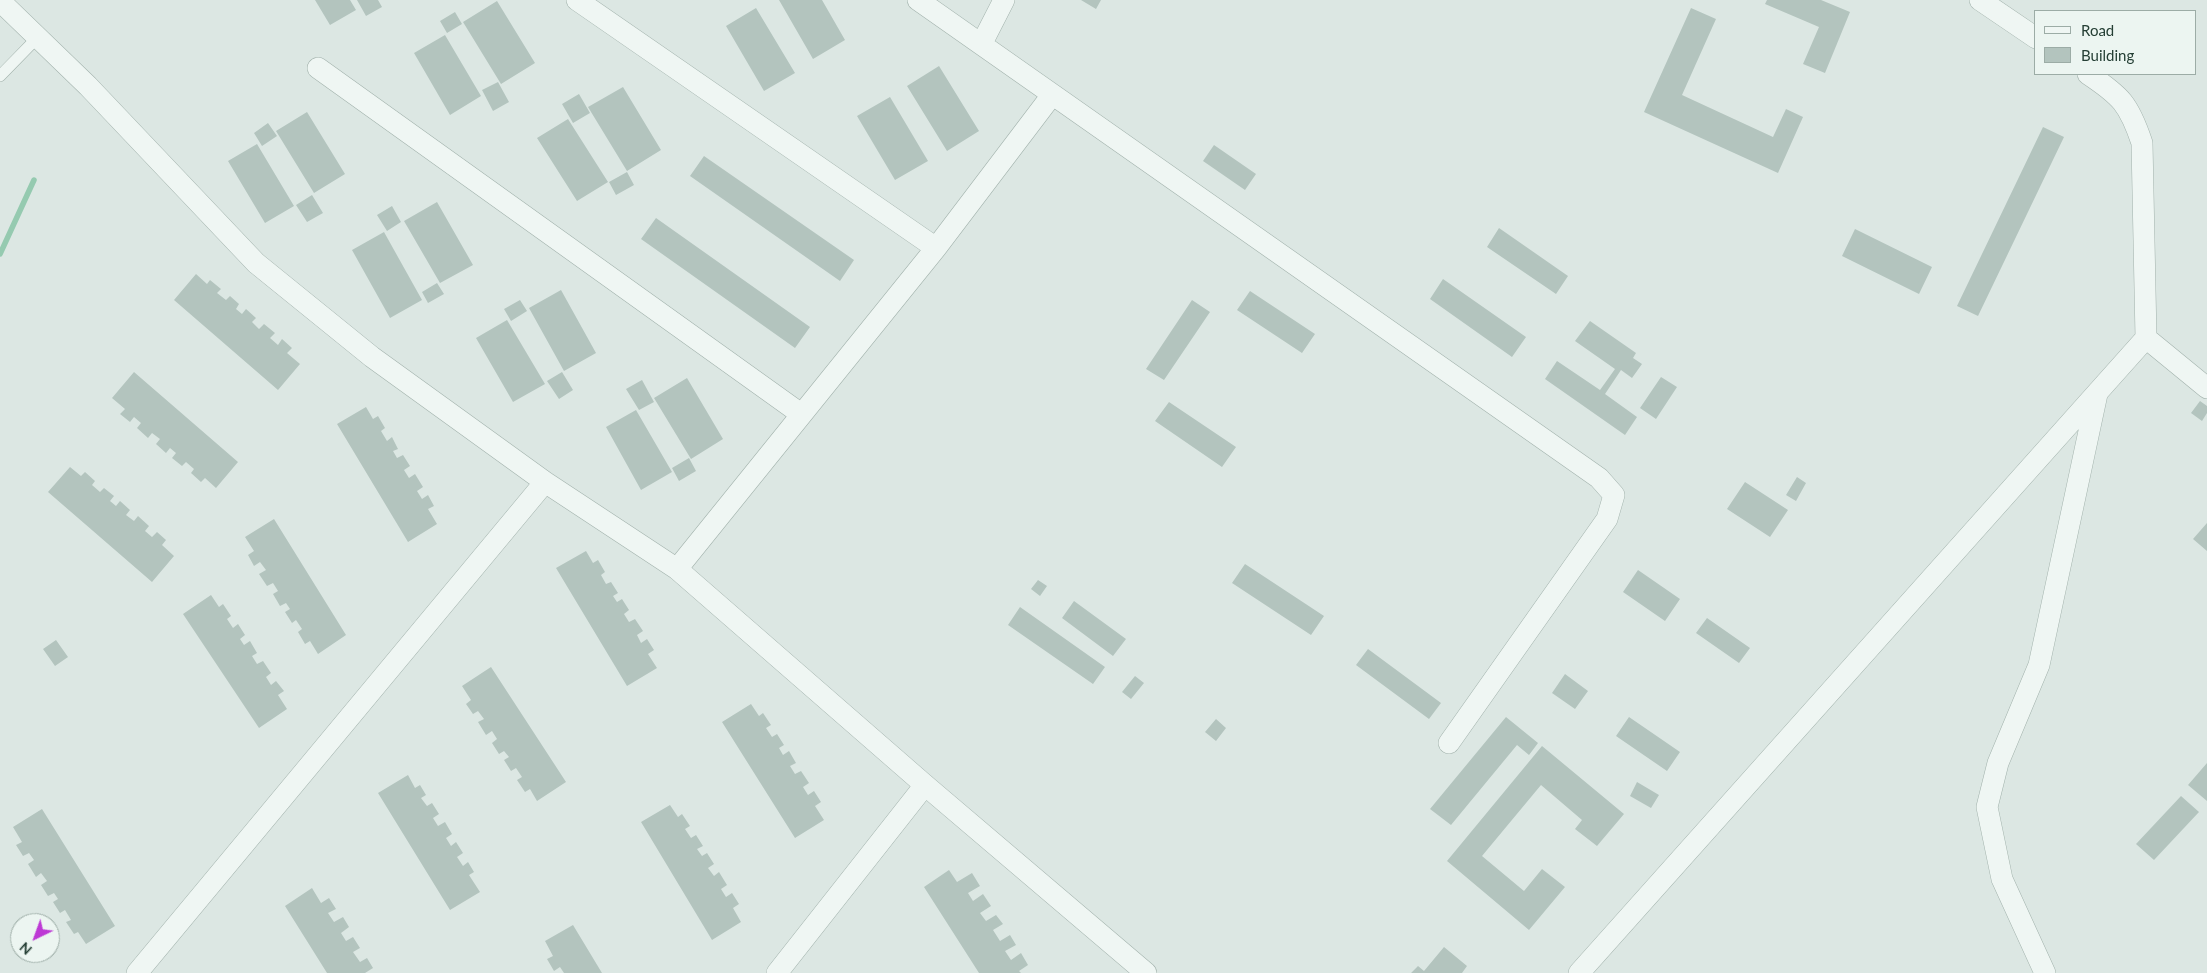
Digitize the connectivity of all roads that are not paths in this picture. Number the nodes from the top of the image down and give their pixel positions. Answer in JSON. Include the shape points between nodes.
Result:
{"nodes":[{"id":1,"x":577,"y":0,"type":"edge"},
{"id":2,"x":918,"y":0,"type":"edge"},
{"id":3,"x":1004,"y":0,"type":"edge"},
{"id":4,"x":1980,"y":0,"type":"edge"},
{"id":5,"x":0,"y":1,"type":"edge"},
{"id":6,"x":38,"y":37,"type":"junction"},
{"id":7,"x":2034,"y":37,"type":"edge"},
{"id":8,"x":982,"y":44,"type":"junction"},
{"id":9,"x":318,"y":68,"type":"dead end"},
{"id":10,"x":2089,"y":75,"type":"edge"},
{"id":11,"x":0,"y":76,"type":"edge"},
{"id":12,"x":1052,"y":95,"type":"junction"},
{"id":13,"x":936,"y":248,"type":"junction"},
{"id":14,"x":2146,"y":338,"type":"junction"},
{"id":15,"x":2207,"y":388,"type":"edge"},
{"id":16,"x":2097,"y":393,"type":"junction"},
{"id":17,"x":801,"y":414,"type":"junction"},
{"id":18,"x":546,"y":482,"type":"junction"},
{"id":19,"x":677,"y":569,"type":"junction"},
{"id":20,"x":1449,"y":743,"type":"dead end"},
{"id":21,"x":924,"y":785,"type":"junction"},
{"id":22,"x":137,"y":973,"type":"edge"},
{"id":23,"x":777,"y":973,"type":"edge"},
{"id":24,"x":1146,"y":973,"type":"edge"},
{"id":25,"x":1579,"y":973,"type":"edge"},
{"id":26,"x":2045,"y":973,"type":"edge"}],
"edges":[{"from":1,"to":13,"type":"street"},
{"from":2,"to":8,"type":"street"},
{"from":3,"to":8,"type":"street"},
{"from":4,"to":7,"type":"street"},
{"from":5,"to":6,"type":"street"},
{"from":6,"to":11,"type":"lane"},
{"from":6,"to":18,"type":"street","via":[[256,263],[372,357]]},
{"from":8,"to":12,"type":"street"},
{"from":9,"to":17,"type":"street"},
{"from":10,"to":14,"type":"street","via":[[2114,92],[2133,115],[2142,143]]},
{"from":12,"to":13,"type":"street"},
{"from":12,"to":20,"type":"street","via":[[1599,478],[1614,495],[1606,519]]},
{"from":13,"to":17,"type":"street"},
{"from":14,"to":15,"type":"street"},
{"from":14,"to":16,"type":"street"},
{"from":16,"to":25,"type":"street"},
{"from":16,"to":26,"type":"street","via":[[2039,665],[1998,763],[1988,807],[2002,878]]},
{"from":17,"to":19,"type":"street"},
{"from":18,"to":19,"type":"street"},
{"from":18,"to":22,"type":"street"},
{"from":19,"to":21,"type":"street"},
{"from":21,"to":23,"type":"street"},
{"from":21,"to":24,"type":"street"}]}
